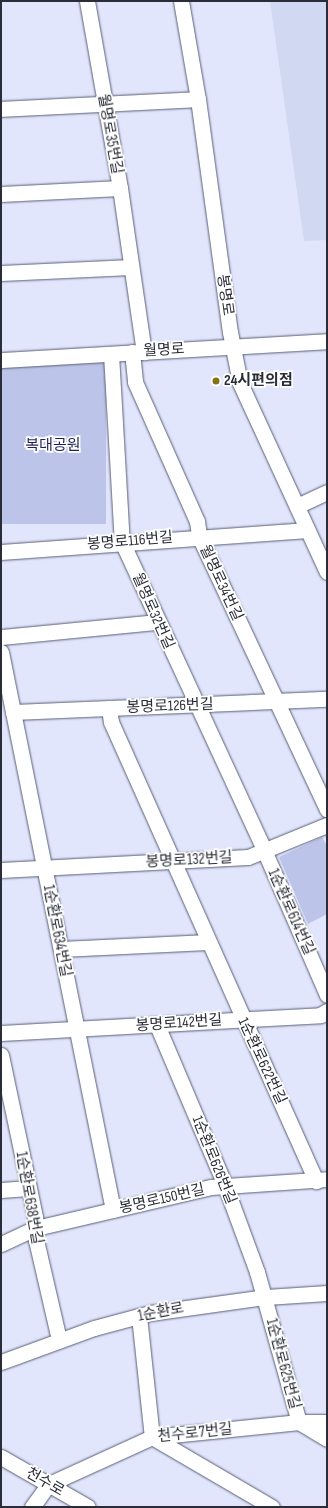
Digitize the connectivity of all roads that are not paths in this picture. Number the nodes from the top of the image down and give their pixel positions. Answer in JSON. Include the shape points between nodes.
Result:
{"nodes":[{"id":1,"x":87,"y":1,"type":"edge"},
{"id":2,"x":181,"y":1,"type":"edge"},
{"id":3,"x":198,"y":99,"type":"junction"},
{"id":4,"x":105,"y":103,"type":"junction"},
{"id":5,"x":1,"y":109,"type":"edge"},
{"id":6,"x":120,"y":188,"type":"junction"},
{"id":7,"x":1,"y":194,"type":"edge"},
{"id":8,"x":131,"y":267,"type":"junction"},
{"id":9,"x":1,"y":273,"type":"edge"},
{"id":10,"x":327,"y":341,"type":"edge"},
{"id":11,"x":234,"y":346,"type":"junction"},
{"id":12,"x":138,"y":352,"type":"junction"},
{"id":13,"x":111,"y":354,"type":"junction"},
{"id":14,"x":1,"y":360,"type":"edge"},
{"id":15,"x":327,"y":492,"type":"edge"},
{"id":16,"x":297,"y":506,"type":"junction"},
{"id":17,"x":308,"y":530,"type":"junction"},
{"id":18,"x":199,"y":536,"type":"junction"},
{"id":19,"x":122,"y":542,"type":"junction"},
{"id":20,"x":1,"y":552,"type":"edge"},
{"id":21,"x":327,"y":572,"type":"edge"},
{"id":22,"x":158,"y":622,"type":"junction"},
{"id":23,"x":1,"y":637,"type":"edge"},
{"id":24,"x":1,"y":652,"type":"edge"},
{"id":25,"x":327,"y":699,"type":"edge"},
{"id":26,"x":278,"y":703,"type":"junction"},
{"id":27,"x":196,"y":704,"type":"junction"},
{"id":28,"x":109,"y":708,"type":"junction"},
{"id":29,"x":13,"y":712,"type":"junction"},
{"id":30,"x":327,"y":809,"type":"edge"},
{"id":31,"x":327,"y":825,"type":"edge"},
{"id":32,"x":264,"y":850,"type":"junction"},
{"id":33,"x":173,"y":862,"type":"junction"},
{"id":34,"x":44,"y":868,"type":"junction"},
{"id":35,"x":1,"y":870,"type":"edge"},
{"id":36,"x":208,"y":942,"type":"junction"},
{"id":37,"x":61,"y":949,"type":"junction"},
{"id":38,"x":327,"y":995,"type":"edge"},
{"id":39,"x":327,"y":1011,"type":"edge"},
{"id":40,"x":242,"y":1020,"type":"junction"},
{"id":41,"x":157,"y":1025,"type":"junction"},
{"id":42,"x":77,"y":1030,"type":"junction"},
{"id":43,"x":1,"y":1033,"type":"edge"},
{"id":44,"x":1,"y":1055,"type":"edge"},
{"id":45,"x":322,"y":1180,"type":"edge"},
{"id":46,"x":225,"y":1185,"type":"junction"},
{"id":47,"x":29,"y":1188,"type":"junction"},
{"id":48,"x":1,"y":1190,"type":"edge"},
{"id":49,"x":113,"y":1210,"type":"junction"},
{"id":50,"x":36,"y":1228,"type":"junction"},
{"id":51,"x":1,"y":1244,"type":"edge"},
{"id":52,"x":327,"y":1293,"type":"edge"},
{"id":53,"x":266,"y":1297,"type":"junction"},
{"id":54,"x":139,"y":1316,"type":"junction"},
{"id":55,"x":59,"y":1340,"type":"junction"},
{"id":56,"x":1,"y":1362,"type":"edge"},
{"id":57,"x":299,"y":1422,"type":"junction"},
{"id":58,"x":327,"y":1422,"type":"edge"},
{"id":59,"x":152,"y":1437,"type":"junction"},
{"id":60,"x":327,"y":1439,"type":"edge"},
{"id":61,"x":1,"y":1457,"type":"edge"},
{"id":62,"x":49,"y":1484,"type":"junction"},
{"id":63,"x":251,"y":1502,"type":"edge"},
{"id":64,"x":32,"y":1507,"type":"edge"},
{"id":65,"x":88,"y":1507,"type":"edge"},
{"id":66,"x":272,"y":1507,"type":"edge"}],
"edges":[{"from":1,"to":4,"type":"street","name":"월명로35번길"},
{"from":2,"to":3,"type":"street","name":"봉명로"},
{"from":3,"to":4,"type":"street"},
{"from":3,"to":11,"type":"street","name":"봉명로"},
{"from":4,"to":5,"type":"street"},
{"from":4,"to":6,"type":"street","name":"월명로35번길"},
{"from":6,"to":7,"type":"street"},
{"from":6,"to":8,"type":"street","name":"월명로35번길"},
{"from":8,"to":9,"type":"street"},
{"from":8,"to":12,"type":"street","name":"월명로35번길"},
{"from":10,"to":11,"type":"street","name":"월명로"},
{"from":11,"to":12,"type":"street","name":"월명로"},
{"from":11,"to":16,"type":"street","name":"봉명로","via":[[240,383]]},
{"from":12,"to":13,"type":"street","name":"월명로"},
{"from":12,"to":18,"type":"street","name":"월명로34번길","via":[[135,382],[197,521]]},
{"from":13,"to":14,"type":"street","name":"월명로"},
{"from":13,"to":19,"type":"street","name":"월명로32번길"},
{"from":15,"to":16,"type":"street"},
{"from":16,"to":17,"type":"street","name":"봉명로"},
{"from":17,"to":18,"type":"street","name":"봉명로116번길"},
{"from":17,"to":21,"type":"street","name":"봉명로"},
{"from":18,"to":19,"type":"street","name":"봉명로116번길"},
{"from":18,"to":26,"type":"street","name":"월명로34번길"},
{"from":19,"to":20,"type":"street","name":"봉명로116번길"},
{"from":19,"to":22,"type":"street","name":"월명로32번길"},
{"from":22,"to":23,"type":"street"},
{"from":22,"to":27,"type":"street","name":"월명로32번길"},
{"from":24,"to":29,"type":"street","name":"1순환로634번길"},
{"from":25,"to":26,"type":"street","name":"봉명로126번길"},
{"from":26,"to":27,"type":"street","name":"봉명로126번길"},
{"from":26,"to":30,"type":"street","name":"월명로34번길"},
{"from":27,"to":28,"type":"street","name":"봉명로126번길"},
{"from":27,"to":32,"type":"street","name":"월명로32번길"},
{"from":28,"to":29,"type":"street","name":"봉명로126번길"},
{"from":28,"to":33,"type":"street","name":"1순환로622번길","via":[[111,722]]},
{"from":29,"to":34,"type":"street","name":"1순환로634번길"},
{"from":31,"to":32,"type":"street","name":"봉명로132번길"},
{"from":32,"to":33,"type":"street","name":"봉명로132번길","via":[[248,856]]},
{"from":32,"to":38,"type":"street","name":"1순환로614번길"},
{"from":33,"to":34,"type":"street","name":"봉명로132번길"},
{"from":33,"to":36,"type":"street","name":"1순환로622번길"},
{"from":34,"to":35,"type":"street","name":"봉명로132번길"},
{"from":34,"to":37,"type":"street","name":"1순환로634번길"},
{"from":36,"to":37,"type":"street"},
{"from":36,"to":40,"type":"street","name":"1순환로622번길"},
{"from":37,"to":42,"type":"street","name":"1순환로634번길"},
{"from":39,"to":40,"type":"street","name":"봉명로142번길","via":[[320,1015]]},
{"from":40,"to":41,"type":"street","name":"봉명로142번길"},
{"from":40,"to":45,"type":"street","name":"1순환로622번길"},
{"from":41,"to":42,"type":"street","name":"봉명로142번길"},
{"from":41,"to":46,"type":"street","name":"1순환로626번길"},
{"from":42,"to":43,"type":"street","name":"봉명로142번길"},
{"from":42,"to":49,"type":"street","name":"1순환로634번길"},
{"from":44,"to":47,"type":"street","name":"1순환로638번길"},
{"from":45,"to":46,"type":"street","name":"봉명로150번길"},
{"from":46,"to":49,"type":"street","name":"봉명로150번길"},
{"from":46,"to":53,"type":"street","name":"1순환로626번길"},
{"from":47,"to":48,"type":"street"},
{"from":47,"to":50,"type":"street","name":"1순환로638번길"},
{"from":49,"to":50,"type":"street","name":"봉명로150번길"},
{"from":50,"to":51,"type":"street","name":"봉명로150번길"},
{"from":50,"to":55,"type":"street","name":"1순환로638번길","via":[[36,1240]]},
{"from":52,"to":53,"type":"street","name":"1순환로"},
{"from":53,"to":54,"type":"street","name":"1순환로"},
{"from":53,"to":57,"type":"street","name":"1순환로625번길"},
{"from":54,"to":55,"type":"street","name":"1순환로"},
{"from":54,"to":59,"type":"street"},
{"from":55,"to":56,"type":"street","name":"1순환로"},
{"from":57,"to":58,"type":"street","name":"천수로7번길"},
{"from":57,"to":59,"type":"street","name":"천수로7번길"},
{"from":57,"to":60,"type":"street","name":"1순환로625번길"},
{"from":59,"to":62,"type":"street","name":"천수로7번길"},
{"from":59,"to":63,"type":"street"},
{"from":61,"to":62,"type":"street","name":"천수로"},
{"from":62,"to":64,"type":"street"},
{"from":62,"to":65,"type":"street","name":"천수로"},
{"from":63,"to":66,"type":"street"}]}
